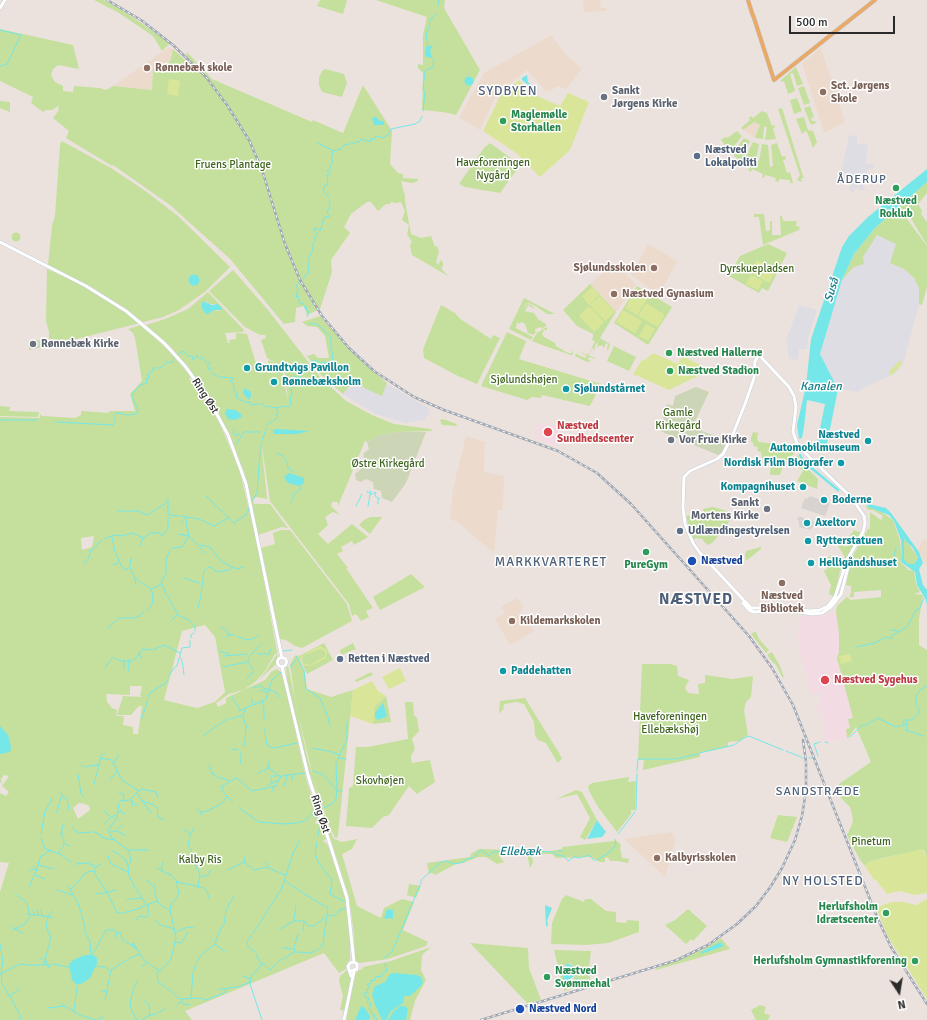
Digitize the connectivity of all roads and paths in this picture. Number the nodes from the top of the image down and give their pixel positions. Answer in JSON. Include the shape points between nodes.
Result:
{"nodes":[{"id":1,"x":5,"y":0,"type":"edge"},
{"id":2,"x":748,"y":0,"type":"edge"},
{"id":3,"x":875,"y":0,"type":"edge"},
{"id":4,"x":0,"y":8,"type":"edge"},
{"id":5,"x":0,"y":242,"type":"edge"},
{"id":6,"x":852,"y":551,"type":"junction"},
{"id":7,"x":844,"y":567,"type":"junction"},
{"id":8,"x":841,"y":581,"type":"junction"},
{"id":9,"x":844,"y":584,"type":"junction"},
{"id":10,"x":840,"y":596,"type":"junction"},
{"id":11,"x":740,"y":598,"type":"junction"},
{"id":12,"x":759,"y":610,"type":"junction"},
{"id":13,"x":798,"y":611,"type":"junction"},
{"id":14,"x":280,"y":659,"type":"junction"},
{"id":15,"x":283,"y":666,"type":"junction"},
{"id":16,"x":353,"y":962,"type":"junction"},
{"id":17,"x":352,"y":971,"type":"junction"},
{"id":18,"x":344,"y":1020,"type":"edge"}],
"edges":[{"from":1,"to":4,"type":"main road"},
{"from":2,"to":3,"type":"main road","via":[[774,80]]},
{"from":5,"to":14,"type":"main road","name":"Ring Øst","via":[[86,286],[126,311],[164,343],[207,396],[228,435],[246,484]]},
{"from":6,"to":7,"type":"main road"},
{"from":6,"to":9,"type":"main road"},
{"from":6,"to":11,"type":"main road","via":[[862,535],[864,516],[856,503],[798,446],[793,432],[796,407],[794,396],[760,355],[754,361],[754,378],[731,440],[719,458],[685,474],[684,479],[684,516],[693,543]]},
{"from":7,"to":8,"type":"main road"},
{"from":7,"to":9,"type":"main road"},
{"from":8,"to":10,"type":"main road"},
{"from":8,"to":13,"type":"main road","via":[[835,597],[824,608]]},
{"from":9,"to":10,"type":"main road"},
{"from":10,"to":13,"type":"main road","via":[[822,613]]},
{"from":11,"to":12,"type":"main road","via":[[751,608]]},
{"from":11,"to":12,"type":"main road","via":[[744,605],[752,610]]},
{"from":12,"to":13,"type":"main road"},
{"from":12,"to":13,"type":"main road","via":[[777,608]]},
{"from":14,"to":15,"type":"main road","via":[[278,664]]},
{"from":14,"to":15,"type":"main road","via":[[286,661]]},
{"from":15,"to":16,"type":"main road","name":"Ring Øst","via":[[308,775],[347,898]]},
{"from":16,"to":17,"type":"main road","via":[[348,966]]},
{"from":16,"to":17,"type":"main road","via":[[358,967]]},
{"from":17,"to":18,"type":"main road"}]}
